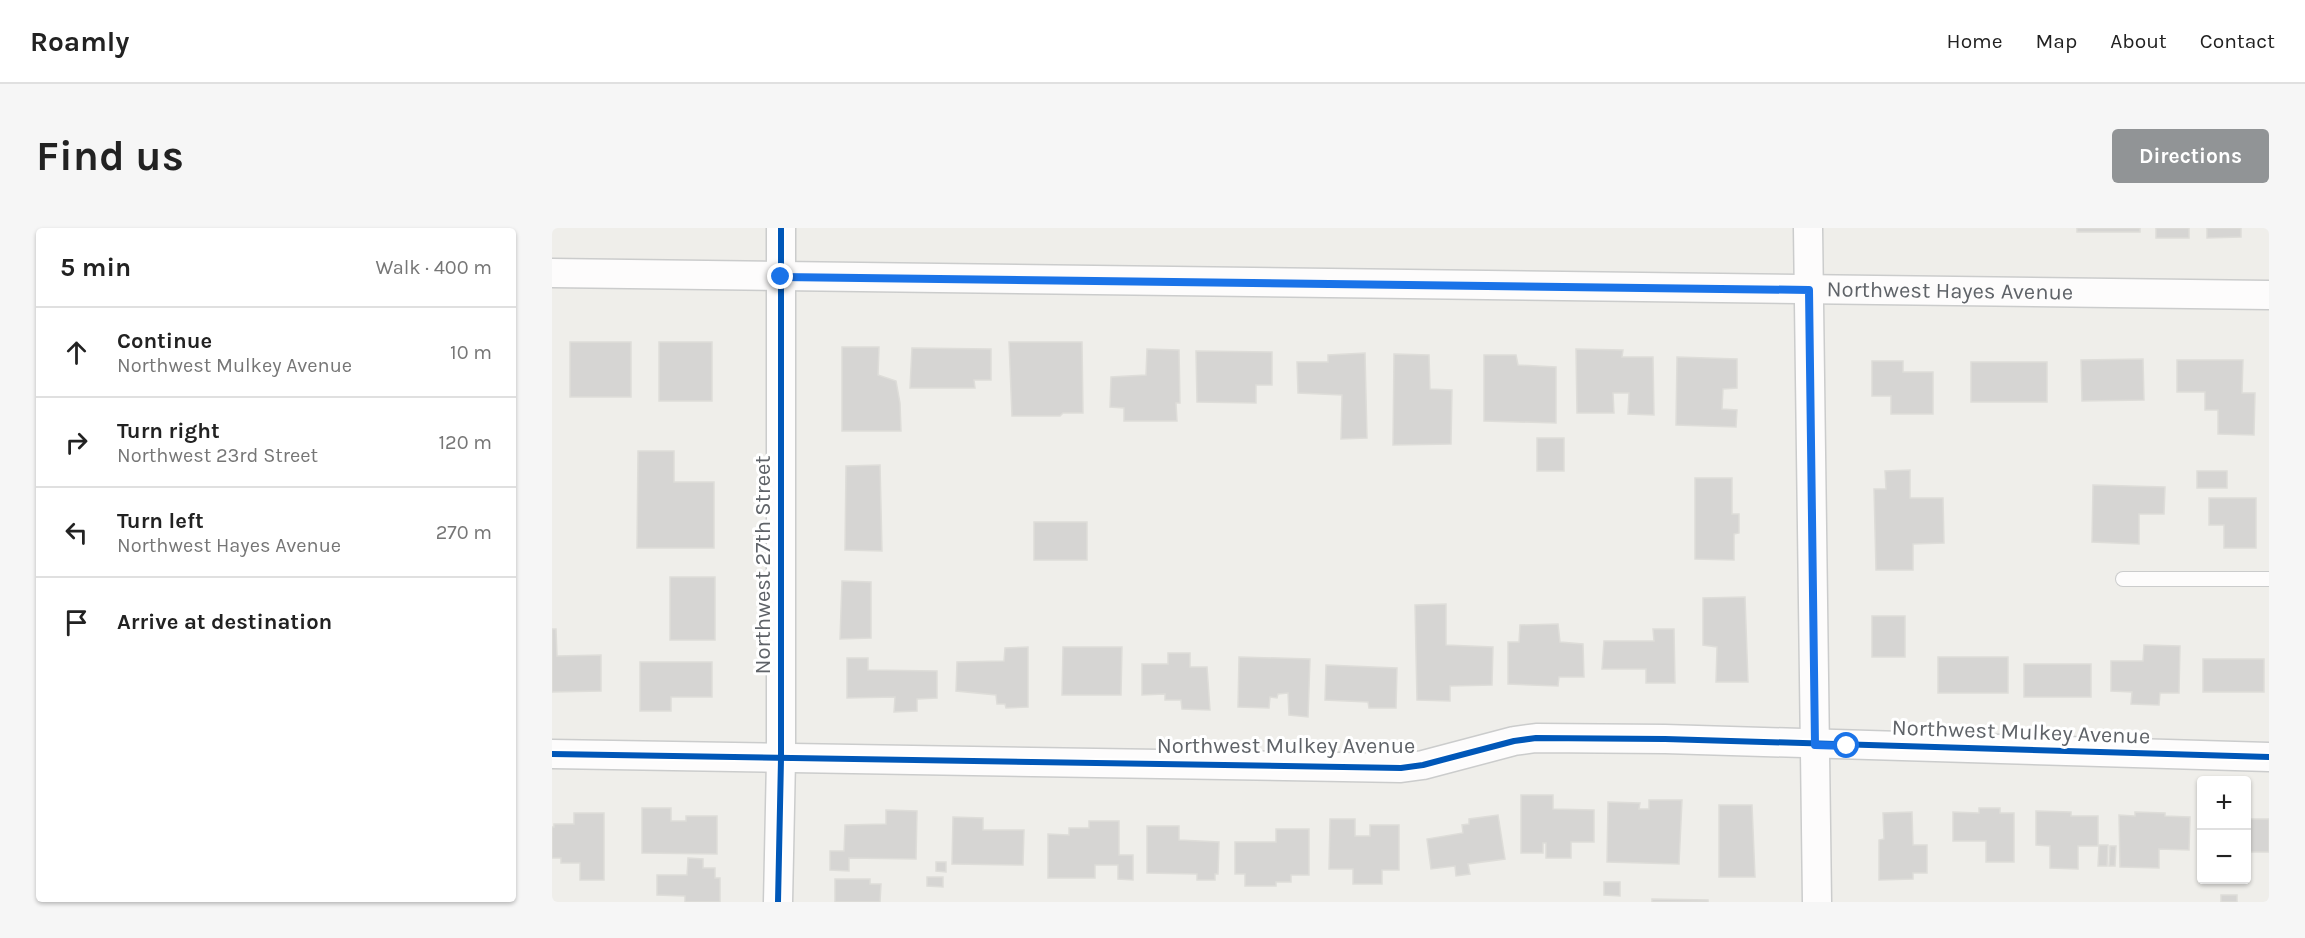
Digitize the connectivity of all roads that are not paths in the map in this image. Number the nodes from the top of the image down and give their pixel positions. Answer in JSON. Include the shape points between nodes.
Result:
{"nodes":[{"id":1,"x":781,"y":228,"type":"edge"},
{"id":2,"x":1808,"y":228,"type":"edge"},
{"id":3,"x":552,"y":273,"type":"edge"},
{"id":4,"x":781,"y":277,"type":"junction"},
{"id":5,"x":1809,"y":290,"type":"junction"},
{"id":6,"x":2269,"y":295,"type":"edge"},
{"id":7,"x":2123,"y":579,"type":"dead end"},
{"id":8,"x":2269,"y":579,"type":"edge"},
{"id":9,"x":1815,"y":745,"type":"junction"},
{"id":10,"x":552,"y":754,"type":"edge"},
{"id":11,"x":2269,"y":757,"type":"edge"},
{"id":12,"x":781,"y":759,"type":"junction"},
{"id":13,"x":778,"y":902,"type":"edge"},
{"id":14,"x":1817,"y":902,"type":"edge"}],
"edges":[{"from":1,"to":4,"type":"street","name":"Northwest 27th Street"},
{"from":2,"to":5,"type":"street"},
{"from":3,"to":4,"type":"street","name":"Northwest Hayes Avenue"},
{"from":4,"to":5,"type":"street","name":"Northwest Hayes Avenue"},
{"from":4,"to":12,"type":"street","name":"Northwest 27th Street"},
{"from":5,"to":6,"type":"street","name":"Northwest Hayes Avenue"},
{"from":5,"to":9,"type":"street"},
{"from":7,"to":8,"type":"lane"},
{"from":9,"to":11,"type":"street","name":"Northwest Mulkey Avenue"},
{"from":9,"to":12,"type":"street","name":"Northwest Mulkey Avenue","via":[[1536,738],[1401,768]]},
{"from":9,"to":14,"type":"street"},
{"from":10,"to":12,"type":"street","name":"Northwest Mulkey Avenue"},
{"from":12,"to":13,"type":"street","name":"Northwest 27th Street"}]}
